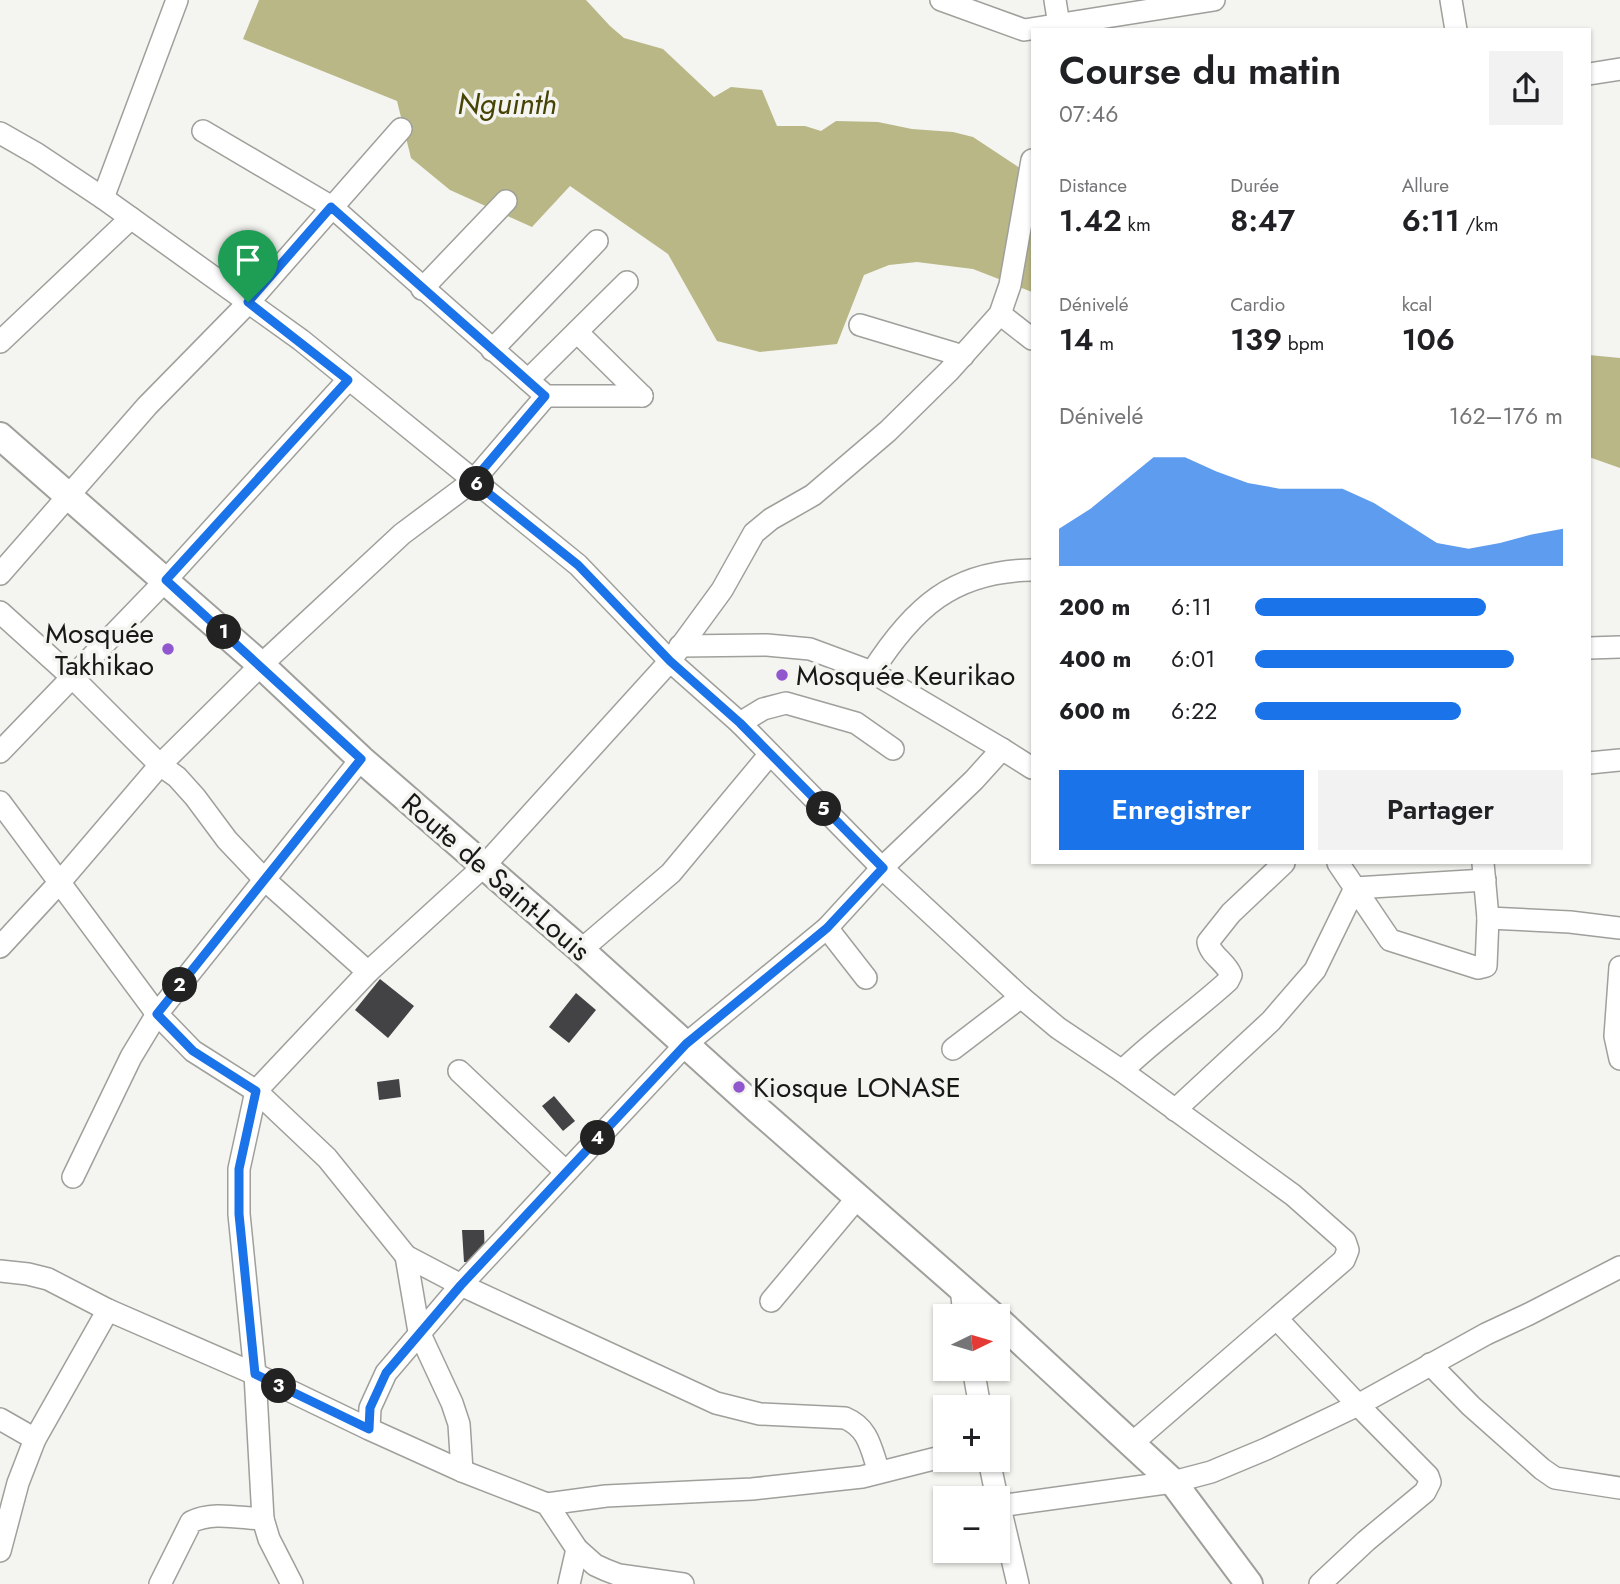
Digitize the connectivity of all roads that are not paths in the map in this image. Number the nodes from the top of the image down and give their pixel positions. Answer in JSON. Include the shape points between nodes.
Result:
{"nodes":[{"id":1,"x":177,"y":0,"type":"edge"},
{"id":2,"x":941,"y":0,"type":"edge"},
{"id":3,"x":1055,"y":0,"type":"edge"},
{"id":4,"x":1214,"y":0,"type":"edge"},
{"id":5,"x":1451,"y":0,"type":"edge"},
{"id":6,"x":1184,"y":2,"type":"edge"},
{"id":7,"x":1049,"y":27,"type":"edge"},
{"id":8,"x":1456,"y":28,"type":"edge"},
{"id":9,"x":1031,"y":29,"type":"edge"},
{"id":10,"x":1620,"y":69,"type":"edge"},
{"id":11,"x":1591,"y":74,"type":"edge"},
{"id":12,"x":401,"y":129,"type":"dead end"},
{"id":13,"x":203,"y":131,"type":"dead end"},
{"id":14,"x":0,"y":133,"type":"edge"},
{"id":15,"x":1031,"y":166,"type":"edge"},
{"id":16,"x":103,"y":198,"type":"junction"},
{"id":17,"x":506,"y":201,"type":"dead end"},
{"id":18,"x":331,"y":207,"type":"junction"},
{"id":19,"x":131,"y":218,"type":"junction"},
{"id":20,"x":597,"y":241,"type":"dead end"},
{"id":21,"x":627,"y":282,"type":"dead end"},
{"id":22,"x":422,"y":289,"type":"junction"},
{"id":23,"x":248,"y":302,"type":"junction"},
{"id":24,"x":1000,"y":314,"type":"junction"},
{"id":25,"x":860,"y":325,"type":"dead end"},
{"id":26,"x":577,"y":332,"type":"junction"},
{"id":27,"x":1031,"y":337,"type":"edge"},
{"id":28,"x":0,"y":342,"type":"edge"},
{"id":29,"x":492,"y":349,"type":"junction"},
{"id":30,"x":963,"y":356,"type":"junction"},
{"id":31,"x":348,"y":380,"type":"junction"},
{"id":32,"x":527,"y":380,"type":"junction"},
{"id":33,"x":545,"y":396,"type":"junction"},
{"id":34,"x":0,"y":436,"type":"edge"},
{"id":35,"x":473,"y":481,"type":"junction"},
{"id":36,"x":70,"y":496,"type":"junction"},
{"id":37,"x":1031,"y":570,"type":"edge"},
{"id":38,"x":0,"y":574,"type":"edge"},
{"id":39,"x":166,"y":580,"type":"junction"},
{"id":40,"x":0,"y":612,"type":"edge"},
{"id":41,"x":1620,"y":647,"type":"edge"},
{"id":42,"x":1591,"y":648,"type":"edge"},
{"id":43,"x":675,"y":654,"type":"junction"},
{"id":44,"x":261,"y":665,"type":"junction"},
{"id":45,"x":872,"y":672,"type":"junction"},
{"id":46,"x":73,"y":678,"type":"junction"},
{"id":47,"x":740,"y":723,"type":"junction"},
{"id":48,"x":1002,"y":749,"type":"junction"},
{"id":49,"x":893,"y":750,"type":"dead end"},
{"id":50,"x":0,"y":752,"type":"edge"},
{"id":51,"x":770,"y":754,"type":"junction"},
{"id":52,"x":361,"y":759,"type":"junction"},
{"id":53,"x":1620,"y":760,"type":"edge"},
{"id":54,"x":1591,"y":763,"type":"edge"},
{"id":55,"x":160,"y":765,"type":"junction"},
{"id":56,"x":1031,"y":767,"type":"edge"},
{"id":57,"x":0,"y":802,"type":"edge"},
{"id":58,"x":1283,"y":864,"type":"edge"},
{"id":59,"x":1339,"y":864,"type":"edge"},
{"id":60,"x":484,"y":866,"type":"junction"},
{"id":61,"x":883,"y":868,"type":"junction"},
{"id":62,"x":1484,"y":871,"type":"edge"},
{"id":63,"x":265,"y":880,"type":"junction"},
{"id":64,"x":60,"y":882,"type":"junction"},
{"id":65,"x":1355,"y":888,"type":"junction"},
{"id":66,"x":1488,"y":918,"type":"junction"},
{"id":67,"x":827,"y":928,"type":"junction"},
{"id":68,"x":1620,"y":928,"type":"edge"},
{"id":69,"x":0,"y":947,"type":"edge"},
{"id":70,"x":580,"y":950,"type":"junction"},
{"id":71,"x":1620,"y":967,"type":"edge"},
{"id":72,"x":368,"y":972,"type":"junction"},
{"id":73,"x":866,"y":978,"type":"dead end"},
{"id":74,"x":1021,"y":997,"type":"junction"},
{"id":75,"x":157,"y":1014,"type":"junction"},
{"id":76,"x":686,"y":1044,"type":"junction"},
{"id":77,"x":953,"y":1049,"type":"dead end"},
{"id":78,"x":1620,"y":1059,"type":"edge"},
{"id":79,"x":459,"y":1071,"type":"dead end"},
{"id":80,"x":1122,"y":1071,"type":"junction"},
{"id":81,"x":256,"y":1091,"type":"junction"},
{"id":82,"x":1175,"y":1110,"type":"junction"},
{"id":83,"x":566,"y":1172,"type":"junction"},
{"id":84,"x":74,"y":1177,"type":"dead end"},
{"id":85,"x":858,"y":1197,"type":"junction"},
{"id":86,"x":406,"y":1256,"type":"junction"},
{"id":87,"x":1620,"y":1267,"type":"edge"},
{"id":88,"x":0,"y":1271,"type":"edge"},
{"id":89,"x":461,"y":1285,"type":"junction"},
{"id":90,"x":961,"y":1287,"type":"junction"},
{"id":91,"x":771,"y":1301,"type":"dead end"},
{"id":92,"x":963,"y":1304,"type":"edge"},
{"id":93,"x":980,"y":1304,"type":"edge"},
{"id":94,"x":107,"y":1310,"type":"junction"},
{"id":95,"x":1277,"y":1319,"type":"junction"},
{"id":96,"x":1010,"y":1331,"type":"edge"},
{"id":97,"x":419,"y":1332,"type":"junction"},
{"id":98,"x":1430,"y":1364,"type":"junction"},
{"id":99,"x":255,"y":1374,"type":"junction"},
{"id":100,"x":1358,"y":1405,"type":"junction"},
{"id":101,"x":0,"y":1419,"type":"edge"},
{"id":102,"x":369,"y":1429,"type":"junction"},
{"id":103,"x":35,"y":1439,"type":"junction"},
{"id":104,"x":1130,"y":1445,"type":"junction"},
{"id":105,"x":933,"y":1459,"type":"edge"},
{"id":106,"x":462,"y":1471,"type":"junction"},
{"id":107,"x":879,"y":1472,"type":"junction"},
{"id":108,"x":1172,"y":1482,"type":"junction"},
{"id":109,"x":1620,"y":1488,"type":"edge"},
{"id":110,"x":1010,"y":1500,"type":"edge"},
{"id":111,"x":547,"y":1504,"type":"junction"},
{"id":112,"x":262,"y":1519,"type":"junction"},
{"id":113,"x":577,"y":1549,"type":"junction"},
{"id":114,"x":0,"y":1550,"type":"edge"},
{"id":115,"x":1010,"y":1553,"type":"edge"},
{"id":116,"x":159,"y":1584,"type":"edge"},
{"id":117,"x":292,"y":1584,"type":"edge"},
{"id":118,"x":569,"y":1584,"type":"edge"},
{"id":119,"x":683,"y":1584,"type":"edge"},
{"id":120,"x":1017,"y":1584,"type":"edge"},
{"id":121,"x":1249,"y":1584,"type":"edge"},
{"id":122,"x":1320,"y":1584,"type":"edge"}],
"edges":[{"from":1,"to":16,"type":"street"},
{"from":2,"to":9,"type":"street"},
{"from":3,"to":7,"type":"street"},
{"from":4,"to":6,"type":"street"},
{"from":5,"to":8,"type":"street"},
{"from":6,"to":7,"type":"street"},
{"from":10,"to":11,"type":"street"},
{"from":12,"to":18,"type":"street"},
{"from":13,"to":18,"type":"street"},
{"from":14,"to":16,"type":"street"},
{"from":15,"to":24,"type":"street","via":[[1010,285]]},
{"from":16,"to":19,"type":"street"},
{"from":17,"to":22,"type":"street"},
{"from":18,"to":22,"type":"street"},
{"from":18,"to":23,"type":"street"},
{"from":19,"to":23,"type":"street"},
{"from":19,"to":28,"type":"street"},
{"from":20,"to":29,"type":"street"},
{"from":21,"to":26,"type":"street"},
{"from":22,"to":29,"type":"street"},
{"from":23,"to":31,"type":"street"},
{"from":23,"to":36,"type":"street"},
{"from":24,"to":27,"type":"street"},
{"from":24,"to":30,"type":"street"},
{"from":25,"to":30,"type":"street"},
{"from":26,"to":32,"type":"street"},
{"from":26,"to":33,"type":"street","via":[[642,396]]},
{"from":29,"to":32,"type":"street"},
{"from":30,"to":43,"type":"street","via":[[888,431],[813,495],[754,533],[722,590]]},
{"from":31,"to":35,"type":"street"},
{"from":31,"to":39,"type":"street"},
{"from":32,"to":33,"type":"street"},
{"from":33,"to":35,"type":"street"},
{"from":34,"to":36,"type":"main road","name":"Route de Saint-Louis"},
{"from":35,"to":43,"type":"street","via":[[578,565]]},
{"from":35,"to":44,"type":"street","via":[[402,534]]},
{"from":36,"to":38,"type":"street"},
{"from":36,"to":39,"type":"main road","name":"Route de Saint-Louis"},
{"from":37,"to":45,"type":"street","via":[[983,575],[958,584],[921,609],[892,640]]},
{"from":39,"to":44,"type":"main road","name":"Route de Saint-Louis"},
{"from":39,"to":46,"type":"street"},
{"from":40,"to":46,"type":"street"},
{"from":41,"to":42,"type":"street"},
{"from":43,"to":45,"type":"street","via":[[791,646]]},
{"from":43,"to":47,"type":"street"},
{"from":43,"to":60,"type":"street"},
{"from":44,"to":52,"type":"main road","name":"Route de Saint-Louis"},
{"from":44,"to":55,"type":"street"},
{"from":45,"to":48,"type":"street"},
{"from":46,"to":50,"type":"street"},
{"from":46,"to":55,"type":"street"},
{"from":47,"to":49,"type":"street","via":[[763,709],[786,703],[856,723]]},
{"from":47,"to":51,"type":"street"},
{"from":48,"to":56,"type":"street"},
{"from":48,"to":61,"type":"street"},
{"from":51,"to":61,"type":"street"},
{"from":51,"to":70,"type":"street","via":[[671,873]]},
{"from":52,"to":60,"type":"main road","name":"Route de Saint-Louis"},
{"from":52,"to":63,"type":"street"},
{"from":53,"to":54,"type":"street"},
{"from":55,"to":63,"type":"street","via":[[177,777]]},
{"from":55,"to":64,"type":"street"},
{"from":57,"to":64,"type":"street"},
{"from":58,"to":80,"type":"street","via":[[1231,913],[1208,942],[1229,970],[1228,981]]},
{"from":59,"to":65,"type":"street"},
{"from":60,"to":70,"type":"main road","name":"Route de Saint-Louis"},
{"from":60,"to":72,"type":"street"},
{"from":61,"to":67,"type":"street"},
{"from":61,"to":74,"type":"street"},
{"from":62,"to":65,"type":"street"},
{"from":62,"to":66,"type":"street"},
{"from":63,"to":72,"type":"street"},
{"from":63,"to":75,"type":"street"},
{"from":64,"to":69,"type":"street"},
{"from":64,"to":75,"type":"street"},
{"from":65,"to":66,"type":"street","via":[[1390,940],[1479,968],[1488,961]]},
{"from":65,"to":82,"type":"street","via":[[1315,970],[1271,1021]]},
{"from":66,"to":68,"type":"street"},
{"from":67,"to":73,"type":"street"},
{"from":67,"to":76,"type":"street"},
{"from":70,"to":76,"type":"main road","name":"Route de Saint-Louis"},
{"from":71,"to":78,"type":"street","via":[[1615,1036]]},
{"from":72,"to":81,"type":"street"},
{"from":74,"to":77,"type":"street"},
{"from":74,"to":80,"type":"street"},
{"from":75,"to":81,"type":"street","via":[[193,1051]]},
{"from":75,"to":84,"type":"street","via":[[131,1057]]},
{"from":76,"to":83,"type":"street"},
{"from":76,"to":85,"type":"main road","name":"Route de Saint-Louis"},
{"from":79,"to":83,"type":"street"},
{"from":80,"to":82,"type":"street"},
{"from":81,"to":86,"type":"street","via":[[327,1158]]},
{"from":81,"to":99,"type":"street","via":[[239,1169],[239,1214]]},
{"from":82,"to":95,"type":"street","via":[[1293,1195],[1345,1241],[1344,1260]]},
{"from":83,"to":89,"type":"street"},
{"from":85,"to":90,"type":"main road","name":"Route de Saint-Louis"},
{"from":85,"to":91,"type":"street"},
{"from":86,"to":89,"type":"street"},
{"from":86,"to":97,"type":"street"},
{"from":87,"to":98,"type":"street"},
{"from":88,"to":94,"type":"street","via":[[48,1279]]},
{"from":89,"to":97,"type":"street"},
{"from":89,"to":107,"type":"street","via":[[716,1404],[760,1414],[845,1418],[857,1423]]},
{"from":90,"to":92,"type":"street"},
{"from":90,"to":93,"type":"main road","name":"Route de Saint-Louis"},
{"from":94,"to":99,"type":"street"},
{"from":94,"to":103,"type":"street"},
{"from":95,"to":100,"type":"street"},
{"from":95,"to":104,"type":"street"},
{"from":96,"to":104,"type":"main road"},
{"from":97,"to":102,"type":"street","via":[[386,1373],[370,1408]]},
{"from":97,"to":106,"type":"street","via":[[459,1424]]},
{"from":98,"to":100,"type":"street"},
{"from":98,"to":109,"type":"street","via":[[1555,1478]]},
{"from":99,"to":102,"type":"street"},
{"from":99,"to":112,"type":"street"},
{"from":100,"to":108,"type":"street","via":[[1211,1472]]},
{"from":100,"to":122,"type":"street","via":[[1430,1482],[1425,1492]]},
{"from":101,"to":103,"type":"street"},
{"from":102,"to":106,"type":"street"},
{"from":103,"to":114,"type":"street"},
{"from":104,"to":108,"type":"main road"},
{"from":105,"to":107,"type":"street"},
{"from":106,"to":111,"type":"street"},
{"from":107,"to":111,"type":"street","via":[[752,1489],[606,1496]]},
{"from":108,"to":110,"type":"street"},
{"from":108,"to":121,"type":"main road"},
{"from":111,"to":113,"type":"street"},
{"from":112,"to":116,"type":"street","via":[[211,1516],[191,1522]]},
{"from":112,"to":117,"type":"street"},
{"from":113,"to":118,"type":"street"},
{"from":113,"to":119,"type":"street","via":[[595,1565],[619,1575]]},
{"from":115,"to":120,"type":"street"}]}
